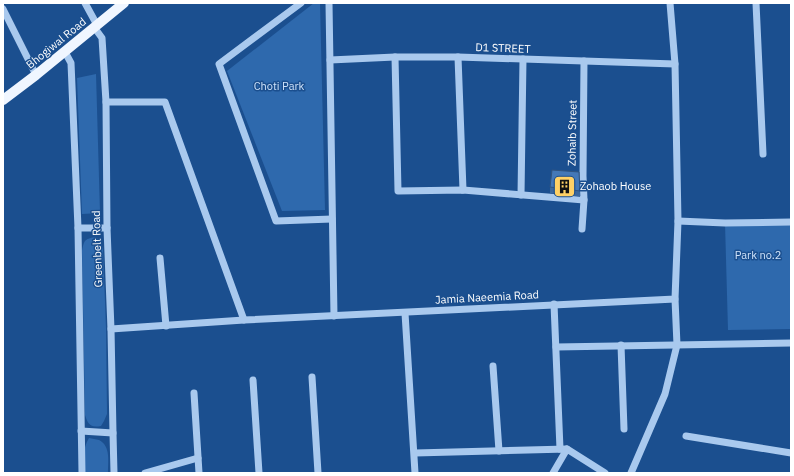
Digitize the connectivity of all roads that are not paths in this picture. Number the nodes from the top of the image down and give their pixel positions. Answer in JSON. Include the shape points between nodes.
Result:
{"nodes":[{"id":1,"x":85,"y":3,"type":"edge"},
{"id":2,"x":124,"y":3,"type":"edge"},
{"id":3,"x":301,"y":3,"type":"edge"},
{"id":4,"x":329,"y":3,"type":"edge"},
{"id":5,"x":670,"y":3,"type":"edge"},
{"id":6,"x":756,"y":3,"type":"edge"},
{"id":7,"x":3,"y":8,"type":"edge"},
{"id":8,"x":96,"y":26,"type":"junction"},
{"id":9,"x":65,"y":52,"type":"junction"},
{"id":10,"x":395,"y":57,"type":"junction"},
{"id":11,"x":458,"y":57,"type":"junction"},
{"id":12,"x":523,"y":59,"type":"junction"},
{"id":13,"x":330,"y":60,"type":"junction"},
{"id":14,"x":584,"y":62,"type":"junction"},
{"id":15,"x":675,"y":64,"type":"junction"},
{"id":16,"x":36,"y":75,"type":"junction"},
{"id":17,"x":3,"y":100,"type":"edge"},
{"id":18,"x":106,"y":102,"type":"junction"},
{"id":19,"x":763,"y":154,"type":"dead end"},
{"id":20,"x":463,"y":190,"type":"junction"},
{"id":21,"x":521,"y":195,"type":"junction"},
{"id":22,"x":584,"y":200,"type":"junction"},
{"id":23,"x":332,"y":219,"type":"junction"},
{"id":24,"x":678,"y":222,"type":"junction"},
{"id":25,"x":791,"y":222,"type":"edge"},
{"id":26,"x":78,"y":228,"type":"junction"},
{"id":27,"x":107,"y":228,"type":"junction"},
{"id":28,"x":582,"y":229,"type":"dead end"},
{"id":29,"x":160,"y":258,"type":"dead end"},
{"id":30,"x":675,"y":299,"type":"junction"},
{"id":31,"x":554,"y":304,"type":"junction"},
{"id":32,"x":405,"y":313,"type":"junction"},
{"id":33,"x":334,"y":316,"type":"junction"},
{"id":34,"x":244,"y":320,"type":"junction"},
{"id":35,"x":166,"y":326,"type":"junction"},
{"id":36,"x":111,"y":329,"type":"junction"},
{"id":37,"x":791,"y":343,"type":"edge"},
{"id":38,"x":621,"y":345,"type":"junction"},
{"id":39,"x":677,"y":345,"type":"junction"},
{"id":40,"x":556,"y":346,"type":"junction"},
{"id":41,"x":493,"y":366,"type":"dead end"},
{"id":42,"x":312,"y":377,"type":"dead end"},
{"id":43,"x":253,"y":380,"type":"dead end"},
{"id":44,"x":194,"y":394,"type":"dead end"},
{"id":45,"x":624,"y":429,"type":"dead end"},
{"id":46,"x":82,"y":431,"type":"junction"},
{"id":47,"x":113,"y":433,"type":"junction"},
{"id":48,"x":686,"y":436,"type":"dead end"},
{"id":49,"x":564,"y":449,"type":"junction"},
{"id":50,"x":499,"y":451,"type":"junction"},
{"id":51,"x":414,"y":453,"type":"junction"},
{"id":52,"x":791,"y":453,"type":"edge"},
{"id":53,"x":198,"y":458,"type":"junction"},
{"id":54,"x":82,"y":473,"type":"edge"},
{"id":55,"x":114,"y":473,"type":"edge"},
{"id":56,"x":145,"y":473,"type":"edge"},
{"id":57,"x":199,"y":473,"type":"edge"},
{"id":58,"x":259,"y":473,"type":"edge"},
{"id":59,"x":318,"y":473,"type":"edge"},
{"id":60,"x":415,"y":473,"type":"edge"},
{"id":61,"x":552,"y":473,"type":"edge"},
{"id":62,"x":606,"y":473,"type":"edge"},
{"id":63,"x":631,"y":473,"type":"edge"}],
"edges":[{"from":1,"to":8,"type":"street","name":"Greenbelt Road"},
{"from":2,"to":8,"type":"main road","name":"Bhogiwal Road"},
{"from":3,"to":23,"type":"street","via":[[219,64],[276,221]]},
{"from":4,"to":13,"type":"street"},
{"from":5,"to":15,"type":"street"},
{"from":6,"to":19,"type":"street"},
{"from":7,"to":16,"type":"street"},
{"from":8,"to":9,"type":"main road","name":"Bhogiwal Road"},
{"from":8,"to":18,"type":"street","name":"Greenbelt Road","via":[[102,38]]},
{"from":9,"to":16,"type":"main road","name":"Bhogiwal Road"},
{"from":9,"to":26,"type":"street","name":"Greenbelt Road","via":[[71,63]]},
{"from":10,"to":11,"type":"street","name":"D1 STREET"},
{"from":10,"to":13,"type":"street","name":"D1 STREET"},
{"from":10,"to":20,"type":"street","via":[[398,191]]},
{"from":11,"to":12,"type":"street","name":"D1 STREET"},
{"from":11,"to":20,"type":"street"},
{"from":12,"to":14,"type":"street","name":"D1 STREET"},
{"from":12,"to":21,"type":"street"},
{"from":13,"to":23,"type":"street"},
{"from":14,"to":15,"type":"street","name":"D1 STREET"},
{"from":14,"to":22,"type":"street","name":"Zohaib Street"},
{"from":15,"to":24,"type":"street"},
{"from":16,"to":17,"type":"main road","name":"Bhogiwal Road"},
{"from":18,"to":27,"type":"street","name":"Greenbelt Road"},
{"from":18,"to":34,"type":"street","via":[[165,102]]},
{"from":20,"to":21,"type":"street"},
{"from":21,"to":22,"type":"street"},
{"from":22,"to":28,"type":"street","name":"Zohaib Street"},
{"from":23,"to":33,"type":"street"},
{"from":24,"to":25,"type":"street"},
{"from":24,"to":30,"type":"street"},
{"from":26,"to":27,"type":"street"},
{"from":26,"to":46,"type":"street","name":"Greenbelt Road"},
{"from":27,"to":36,"type":"street","name":"Greenbelt Road"},
{"from":29,"to":35,"type":"street"},
{"from":30,"to":31,"type":"street","name":"Jamia Naeemia Road"},
{"from":30,"to":39,"type":"street"},
{"from":31,"to":32,"type":"street","name":"Jamia Naeemia Road"},
{"from":31,"to":40,"type":"street"},
{"from":32,"to":33,"type":"street","name":"Jamia Naeemia Road"},
{"from":32,"to":51,"type":"street"},
{"from":33,"to":34,"type":"street","name":"Jamia Naeemia Road"},
{"from":34,"to":35,"type":"street","name":"Jamia Naeemia Road"},
{"from":35,"to":36,"type":"street","name":"Jamia Naeemia Road"},
{"from":36,"to":47,"type":"street","name":"Greenbelt Road"},
{"from":37,"to":39,"type":"street"},
{"from":38,"to":39,"type":"street"},
{"from":38,"to":40,"type":"street"},
{"from":38,"to":45,"type":"street"},
{"from":39,"to":63,"type":"street","via":[[665,394]]},
{"from":40,"to":49,"type":"street"},
{"from":41,"to":50,"type":"street"},
{"from":42,"to":59,"type":"street"},
{"from":43,"to":58,"type":"street"},
{"from":44,"to":53,"type":"street"},
{"from":46,"to":47,"type":"street"},
{"from":46,"to":54,"type":"street","name":"Greenbelt Road"},
{"from":47,"to":55,"type":"street","name":"Greenbelt Road"},
{"from":48,"to":52,"type":"street"},
{"from":49,"to":50,"type":"street"},
{"from":49,"to":61,"type":"street"},
{"from":49,"to":62,"type":"street"},
{"from":50,"to":51,"type":"street"},
{"from":51,"to":60,"type":"street"},
{"from":53,"to":56,"type":"street"},
{"from":53,"to":57,"type":"street"}]}
